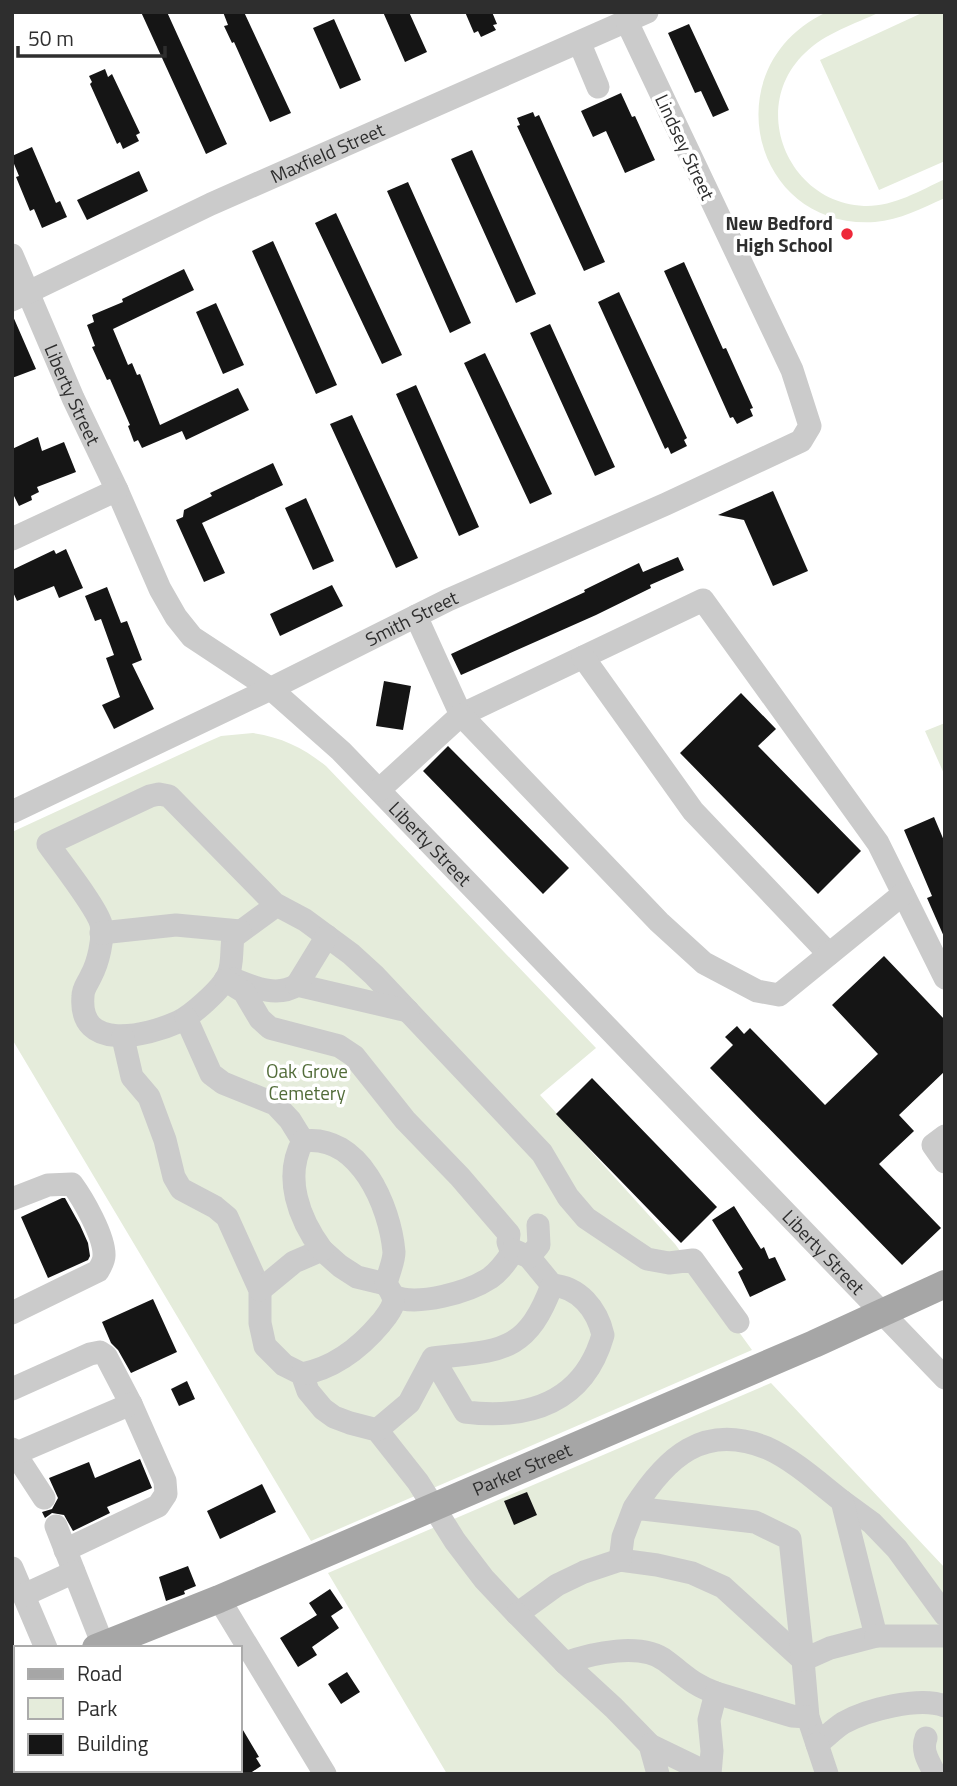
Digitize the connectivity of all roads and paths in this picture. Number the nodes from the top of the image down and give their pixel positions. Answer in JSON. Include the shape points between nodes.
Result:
{"nodes":[{"id":1,"x":637,"y":17,"type":"edge"},
{"id":2,"x":580,"y":44,"type":"junction"},
{"id":3,"x":598,"y":87,"type":"dead end"},
{"id":4,"x":12,"y":255,"type":"edge"},
{"id":5,"x":21,"y":296,"type":"edge"},
{"id":6,"x":810,"y":426,"type":"joint"},
{"id":7,"x":117,"y":491,"type":"junction"},
{"id":8,"x":12,"y":539,"type":"edge"},
{"id":9,"x":416,"y":616,"type":"junction"},
{"id":10,"x":583,"y":657,"type":"junction"},
{"id":11,"x":271,"y":689,"type":"junction"},
{"id":12,"x":461,"y":715,"type":"junction"},
{"id":13,"x":379,"y":790,"type":"junction"},
{"id":14,"x":12,"y":812,"type":"edge"},
{"id":15,"x":903,"y":894,"type":"junction"},
{"id":16,"x":277,"y":905,"type":"junction"},
{"id":17,"x":240,"y":931,"type":"junction"},
{"id":18,"x":101,"y":933,"type":"junction"},
{"id":19,"x":327,"y":936,"type":"junction"},
{"id":20,"x":829,"y":954,"type":"junction"},
{"id":21,"x":226,"y":978,"type":"junction"},
{"id":22,"x":945,"y":978,"type":"edge"},
{"id":23,"x":296,"y":985,"type":"junction"},
{"id":24,"x":408,"y":1012,"type":"junction"},
{"id":25,"x":186,"y":1018,"type":"junction"},
{"id":26,"x":123,"y":1038,"type":"junction"},
{"id":27,"x":945,"y":1136,"type":"edge"},
{"id":28,"x":303,"y":1141,"type":"junction"},
{"id":29,"x":945,"y":1162,"type":"edge"},
{"id":30,"x":12,"y":1199,"type":"edge"},
{"id":31,"x":538,"y":1225,"type":"dead end"},
{"id":32,"x":322,"y":1250,"type":"junction"},
{"id":33,"x":521,"y":1254,"type":"junction"},
{"id":34,"x":945,"y":1284,"type":"edge"},
{"id":35,"x":552,"y":1285,"type":"junction"},
{"id":36,"x":260,"y":1290,"type":"junction"},
{"id":37,"x":390,"y":1290,"type":"junction"},
{"id":38,"x":882,"y":1311,"type":"junction"},
{"id":39,"x":12,"y":1313,"type":"edge"},
{"id":40,"x":738,"y":1322,"type":"dead end"},
{"id":41,"x":433,"y":1359,"type":"junction"},
{"id":42,"x":302,"y":1374,"type":"junction"},
{"id":43,"x":945,"y":1378,"type":"edge"},
{"id":44,"x":12,"y":1389,"type":"edge"},
{"id":45,"x":131,"y":1404,"type":"junction"},
{"id":46,"x":377,"y":1430,"type":"junction"},
{"id":47,"x":13,"y":1453,"type":"edge"},
{"id":48,"x":44,"y":1498,"type":"dead end"},
{"id":49,"x":842,"y":1500,"type":"junction"},
{"id":50,"x":433,"y":1507,"type":"junction"},
{"id":51,"x":634,"y":1508,"type":"junction"},
{"id":52,"x":56,"y":1526,"type":"dead end"},
{"id":53,"x":65,"y":1550,"type":"junction"},
{"id":54,"x":620,"y":1560,"type":"junction"},
{"id":55,"x":12,"y":1568,"type":"edge"},
{"id":56,"x":74,"y":1572,"type":"junction"},
{"id":57,"x":24,"y":1595,"type":"junction"},
{"id":58,"x":219,"y":1599,"type":"junction"},
{"id":59,"x":517,"y":1614,"type":"junction"},
{"id":60,"x":945,"y":1615,"type":"edge"},
{"id":61,"x":876,"y":1636,"type":"junction"},
{"id":62,"x":945,"y":1636,"type":"edge"},
{"id":63,"x":45,"y":1646,"type":"edge"},
{"id":64,"x":100,"y":1646,"type":"edge"},
{"id":65,"x":803,"y":1660,"type":"junction"},
{"id":66,"x":565,"y":1663,"type":"junction"},
{"id":67,"x":716,"y":1693,"type":"junction"},
{"id":68,"x":945,"y":1706,"type":"edge"},
{"id":69,"x":808,"y":1717,"type":"junction"},
{"id":70,"x":926,"y":1738,"type":"dead end"},
{"id":71,"x":817,"y":1744,"type":"junction"},
{"id":72,"x":650,"y":1745,"type":"junction"},
{"id":73,"x":325,"y":1774,"type":"edge"},
{"id":74,"x":658,"y":1774,"type":"edge"},
{"id":75,"x":710,"y":1774,"type":"edge"},
{"id":76,"x":827,"y":1774,"type":"edge"},
{"id":77,"x":935,"y":1774,"type":"edge"}],
"edges":[{"from":1,"to":2,"type":"street","name":"Maxfield Street"},
{"from":1,"to":6,"type":"street","name":"Lindsey Street","via":[[792,370]]},
{"from":2,"to":3,"type":"street"},
{"from":2,"to":5,"type":"street","name":"Maxfield Street","via":[[211,204]]},
{"from":4,"to":5,"type":"street","name":"Liberty Street"},
{"from":5,"to":7,"type":"street","name":"Liberty Street"},
{"from":6,"to":9,"type":"street","name":"Smith Street","via":[[801,441]]},
{"from":7,"to":8,"type":"street"},
{"from":7,"to":11,"type":"street","name":"Liberty Street","via":[[160,589],[184,628],[202,646]]},
{"from":9,"to":11,"type":"street","name":"Smith Street"},
{"from":9,"to":12,"type":"street"},
{"from":10,"to":12,"type":"street"},
{"from":10,"to":15,"type":"street","via":[[703,600],[878,843]]},
{"from":10,"to":20,"type":"street","via":[[693,811]]},
{"from":11,"to":13,"type":"street","name":"Liberty Street"},
{"from":11,"to":14,"type":"street","name":"Smith Street"},
{"from":12,"to":13,"type":"street"},
{"from":12,"to":20,"type":"street","via":[[704,963],[757,991],[779,995]]},
{"from":13,"to":38,"type":"street","name":"Liberty Street"},
{"from":15,"to":20,"type":"street"},
{"from":15,"to":22,"type":"street"},
{"from":16,"to":17,"type":"street"},
{"from":16,"to":18,"type":"street","via":[[179,803],[169,796],[154,795],[48,844],[96,913]]},
{"from":16,"to":19,"type":"street"},
{"from":17,"to":18,"type":"street","via":[[176,925]]},
{"from":17,"to":21,"type":"street","via":[[233,938]]},
{"from":18,"to":26,"type":"street","via":[[83,1005],[94,1027]]},
{"from":19,"to":23,"type":"street"},
{"from":19,"to":24,"type":"street"},
{"from":21,"to":23,"type":"street","via":[[275,991]]},
{"from":21,"to":25,"type":"street"},
{"from":21,"to":33,"type":"street","via":[[244,992],[270,1028],[339,1046],[354,1056],[405,1120],[509,1234],[509,1242]]},
{"from":23,"to":24,"type":"street"},
{"from":24,"to":40,"type":"street","via":[[542,1153],[586,1218],[647,1259],[669,1263],[693,1260]]},
{"from":25,"to":26,"type":"street"},
{"from":25,"to":28,"type":"street","via":[[211,1074],[275,1104]]},
{"from":26,"to":36,"type":"street","via":[[132,1077],[149,1097],[174,1177],[181,1189],[227,1217]]},
{"from":27,"to":29,"type":"street","via":[[933,1145]]},
{"from":28,"to":32,"type":"street","via":[[294,1167],[295,1193],[305,1224]]},
{"from":28,"to":37,"type":"street","via":[[318,1139],[340,1148],[376,1187],[394,1254]]},
{"from":30,"to":39,"type":"street","via":[[48,1185],[72,1184],[104,1247],[104,1259],[99,1271]]},
{"from":31,"to":33,"type":"street","via":[[539,1245]]},
{"from":32,"to":36,"type":"street","via":[[295,1262]]},
{"from":32,"to":37,"type":"street","via":[[357,1277]]},
{"from":33,"to":35,"type":"street"},
{"from":33,"to":37,"type":"street","via":[[478,1284],[448,1294],[413,1301]]},
{"from":34,"to":38,"type":"main road","name":"Parker Street"},
{"from":35,"to":41,"type":"street","via":[[533,1324],[507,1347]]},
{"from":35,"to":41,"type":"street","via":[[580,1295],[591,1307],[603,1335],[591,1367],[568,1394],[522,1411],[465,1412]]},
{"from":36,"to":42,"type":"street","via":[[264,1346]]},
{"from":37,"to":42,"type":"street","via":[[392,1308],[366,1340],[331,1365]]},
{"from":38,"to":43,"type":"street","name":"Liberty Street"},
{"from":38,"to":50,"type":"main road","name":"Parker Street"},
{"from":41,"to":46,"type":"street","via":[[409,1403]]},
{"from":42,"to":46,"type":"street","via":[[308,1391],[323,1409]]},
{"from":44,"to":45,"type":"street","via":[[100,1352]]},
{"from":45,"to":47,"type":"street"},
{"from":45,"to":53,"type":"street","via":[[165,1481],[166,1494],[158,1506]]},
{"from":46,"to":50,"type":"street"},
{"from":47,"to":48,"type":"street"},
{"from":49,"to":51,"type":"street","via":[[767,1448],[720,1440],[698,1444],[678,1455],[651,1482]]},
{"from":49,"to":60,"type":"street","via":[[897,1549]]},
{"from":49,"to":61,"type":"street"},
{"from":50,"to":58,"type":"main road","name":"Parker Street"},
{"from":50,"to":59,"type":"street","via":[[484,1579]]},
{"from":51,"to":54,"type":"street"},
{"from":51,"to":65,"type":"street","via":[[755,1522],[790,1539]]},
{"from":52,"to":53,"type":"street"},
{"from":53,"to":56,"type":"street"},
{"from":54,"to":59,"type":"street","via":[[557,1585]]},
{"from":54,"to":65,"type":"street","via":[[692,1573],[723,1587]]},
{"from":55,"to":57,"type":"street"},
{"from":56,"to":57,"type":"street"},
{"from":56,"to":64,"type":"street"},
{"from":57,"to":63,"type":"street"},
{"from":58,"to":64,"type":"main road","name":"Parker Street"},
{"from":58,"to":73,"type":"street"},
{"from":59,"to":66,"type":"street"},
{"from":61,"to":62,"type":"street"},
{"from":61,"to":65,"type":"street"},
{"from":65,"to":69,"type":"street"},
{"from":66,"to":67,"type":"street","via":[[593,1655],[642,1651],[665,1659],[690,1682]]},
{"from":66,"to":72,"type":"street"},
{"from":67,"to":69,"type":"street"},
{"from":67,"to":75,"type":"street","via":[[709,1720]]},
{"from":68,"to":71,"type":"street","via":[[915,1703],[865,1714],[842,1724]]},
{"from":69,"to":71,"type":"street"},
{"from":70,"to":77,"type":"street","via":[[924,1747]]},
{"from":71,"to":76,"type":"street"},
{"from":72,"to":74,"type":"street"},
{"from":72,"to":75,"type":"street"}]}
